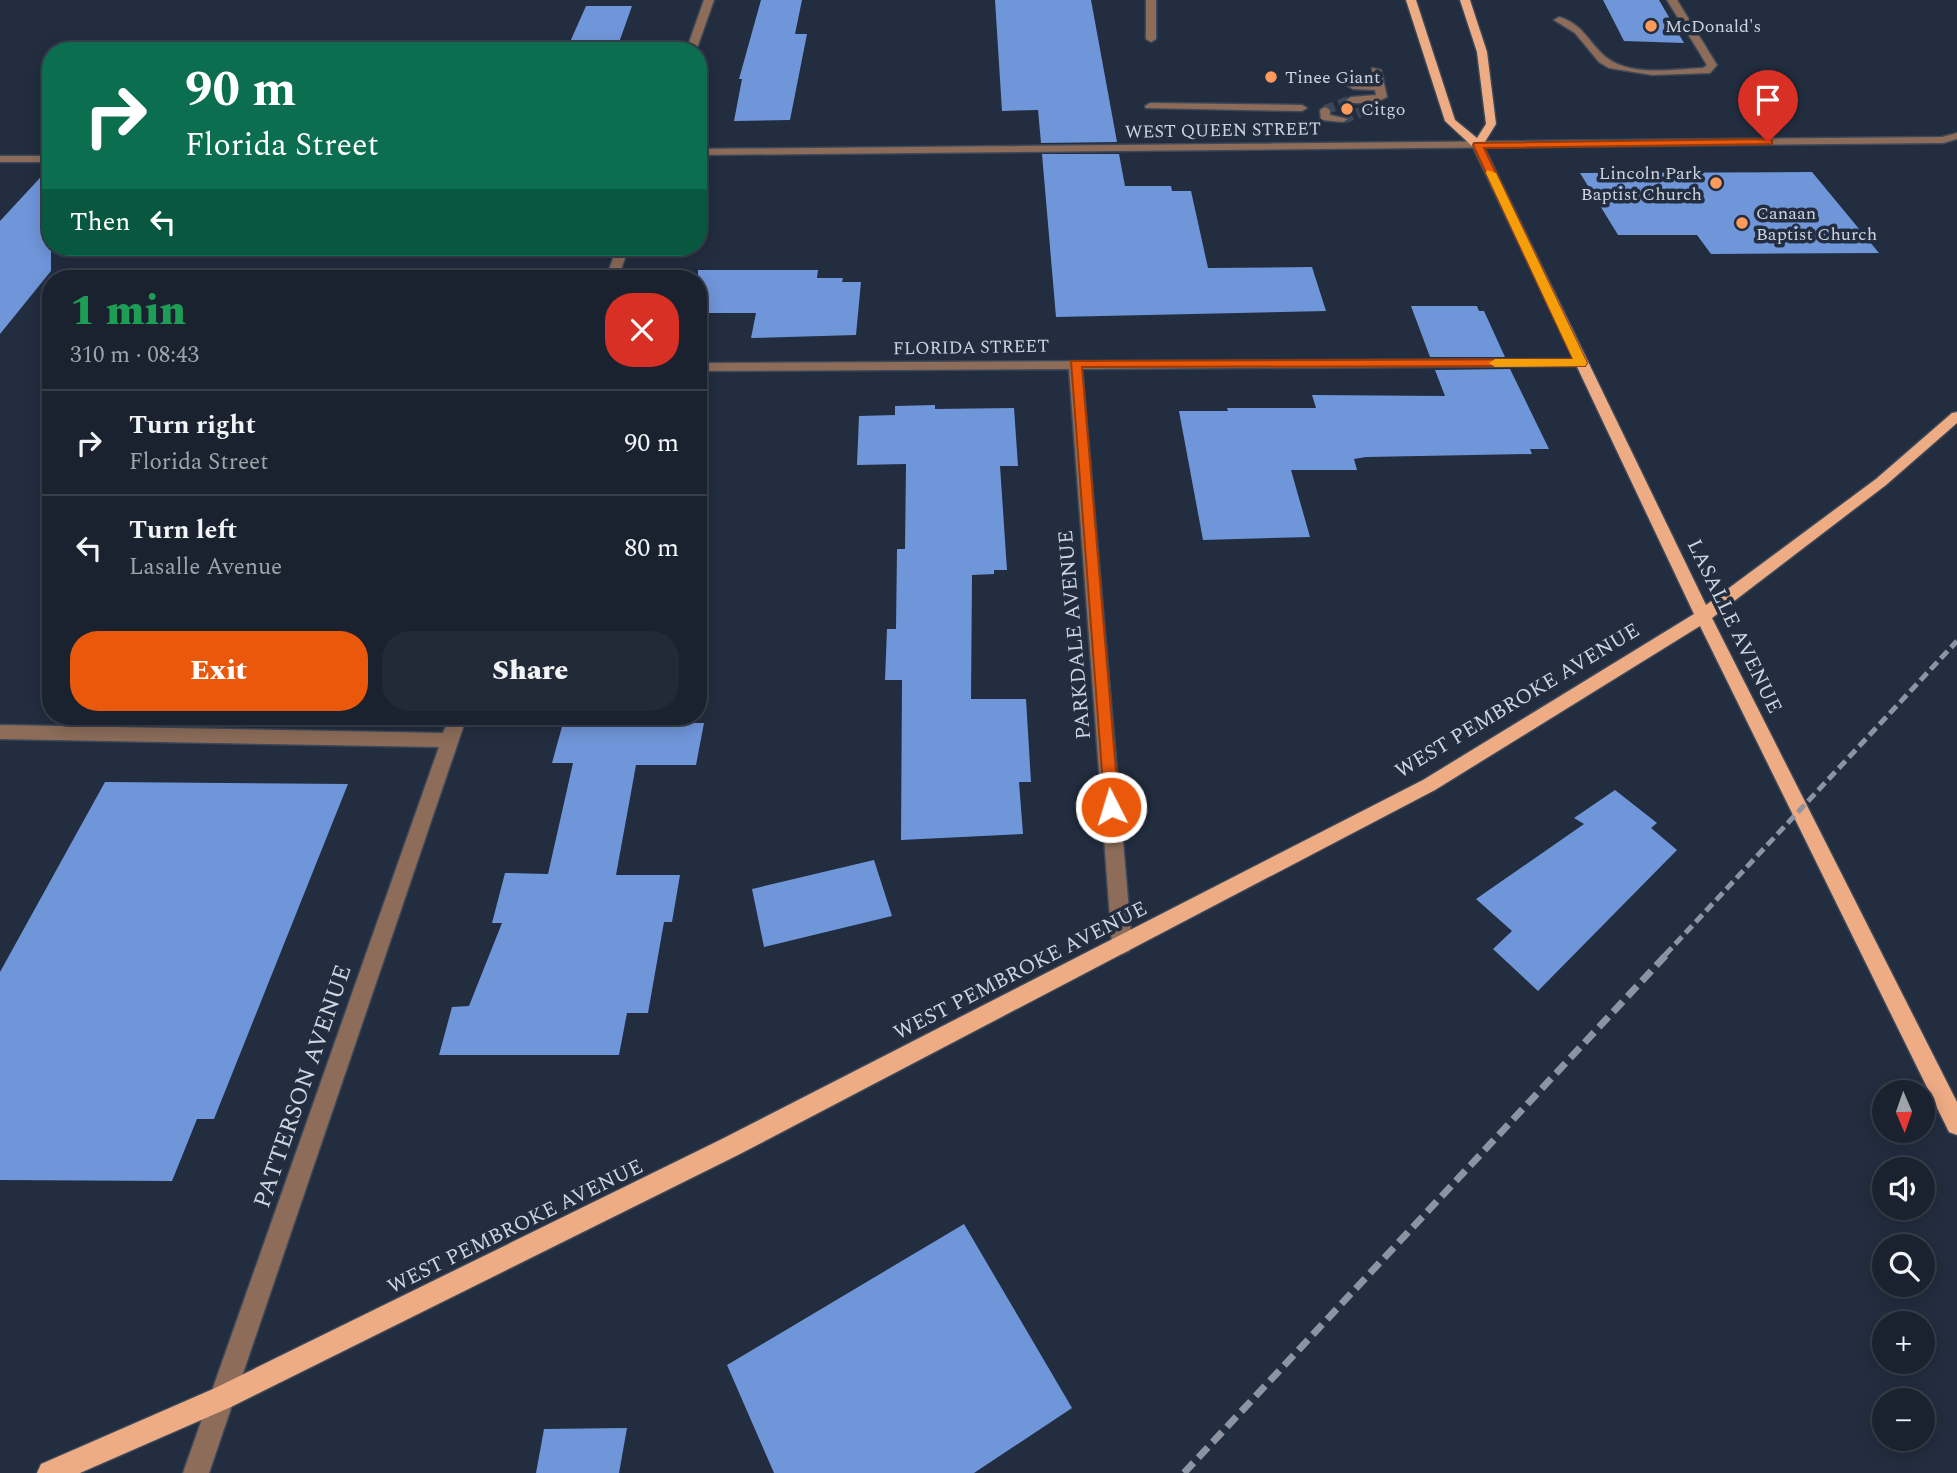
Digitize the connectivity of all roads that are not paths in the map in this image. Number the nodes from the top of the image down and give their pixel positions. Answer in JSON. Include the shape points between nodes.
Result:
{"nodes":[{"id":1,"x":709,"y":0,"type":"edge"},
{"id":2,"x":1151,"y":0,"type":"edge"},
{"id":3,"x":1411,"y":0,"type":"edge"},
{"id":4,"x":1465,"y":0,"type":"edge"},
{"id":5,"x":1672,"y":0,"type":"edge"},
{"id":6,"x":1559,"y":20,"type":"dead end"},
{"id":7,"x":1151,"y":39,"type":"dead end"},
{"id":8,"x":694,"y":42,"type":"edge"},
{"id":9,"x":1376,"y":70,"type":"dead end"},
{"id":10,"x":1353,"y":86,"type":"tunnel mouth"},
{"id":11,"x":1380,"y":87,"type":"junction"},
{"id":12,"x":1351,"y":100,"type":"tunnel mouth"},
{"id":13,"x":1150,"y":106,"type":"dead end"},
{"id":14,"x":1302,"y":108,"type":"dead end"},
{"id":15,"x":1322,"y":116,"type":"dead end"},
{"id":16,"x":1343,"y":119,"type":"tunnel mouth"},
{"id":17,"x":1957,"y":136,"type":"edge"},
{"id":18,"x":1478,"y":145,"type":"junction"},
{"id":19,"x":707,"y":152,"type":"edge"},
{"id":20,"x":42,"y":160,"type":"edge"},
{"id":21,"x":2,"y":162,"type":"edge"},
{"id":22,"x":1581,"y":363,"type":"junction"},
{"id":23,"x":1075,"y":364,"type":"junction"},
{"id":24,"x":707,"y":367,"type":"edge"},
{"id":25,"x":1957,"y":416,"type":"edge"},
{"id":26,"x":1703,"y":616,"type":"junction"},
{"id":27,"x":455,"y":725,"type":"edge"},
{"id":28,"x":0,"y":732,"type":"edge"},
{"id":29,"x":450,"y":740,"type":"junction"},
{"id":30,"x":1122,"y":945,"type":"junction"},
{"id":31,"x":1957,"y":1125,"type":"edge"},
{"id":32,"x":222,"y":1398,"type":"junction"},
{"id":33,"x":50,"y":1473,"type":"edge"},
{"id":34,"x":196,"y":1473,"type":"edge"}],
"edges":[{"from":1,"to":8,"type":"street"},
{"from":2,"to":7,"type":"street"},
{"from":3,"to":18,"type":"main road","name":"LASALLE AVENUE","via":[[1450,121]]},
{"from":4,"to":18,"type":"main road","via":[[1482,52],[1492,124]]},
{"from":5,"to":6,"type":"street","via":[[1712,65],[1706,71],[1628,71],[1604,61],[1572,23]]},
{"from":9,"to":11,"type":"street"},
{"from":10,"to":11,"type":"street"},
{"from":11,"to":12,"type":"street","via":[[1381,97],[1370,104]]},
{"from":13,"to":14,"type":"street"},
{"from":15,"to":16,"type":"street"},
{"from":17,"to":18,"type":"street","name":"WEST QUEEN STREET","via":[[1943,140]]},
{"from":18,"to":19,"type":"street","name":"WEST QUEEN STREET"},
{"from":18,"to":22,"type":"main road","name":"LASALLE AVENUE"},
{"from":20,"to":21,"type":"street"},
{"from":22,"to":23,"type":"street","name":"FLORIDA STREET"},
{"from":22,"to":26,"type":"main road","name":"LASALLE AVENUE"},
{"from":23,"to":24,"type":"street","name":"FLORIDA STREET"},
{"from":23,"to":30,"type":"street","name":"PARKDALE AVENUE"},
{"from":25,"to":26,"type":"main road","name":"WEST PEMBROKE AVENUE","via":[[1881,482]]},
{"from":26,"to":30,"type":"main road","name":"WEST PEMBROKE AVENUE","via":[[1429,785]]},
{"from":26,"to":31,"type":"main road","name":"LASALLE AVENUE"},
{"from":27,"to":29,"type":"street","name":"PATTERSON AVENUE"},
{"from":28,"to":29,"type":"street"},
{"from":29,"to":32,"type":"street","name":"PATTERSON AVENUE"},
{"from":30,"to":32,"type":"main road","name":"WEST PEMBROKE AVENUE","via":[[730,1147]]},
{"from":32,"to":33,"type":"main road","name":"WEST PEMBROKE AVENUE"},
{"from":32,"to":34,"type":"street","name":"PATTERSON AVENUE"}]}
